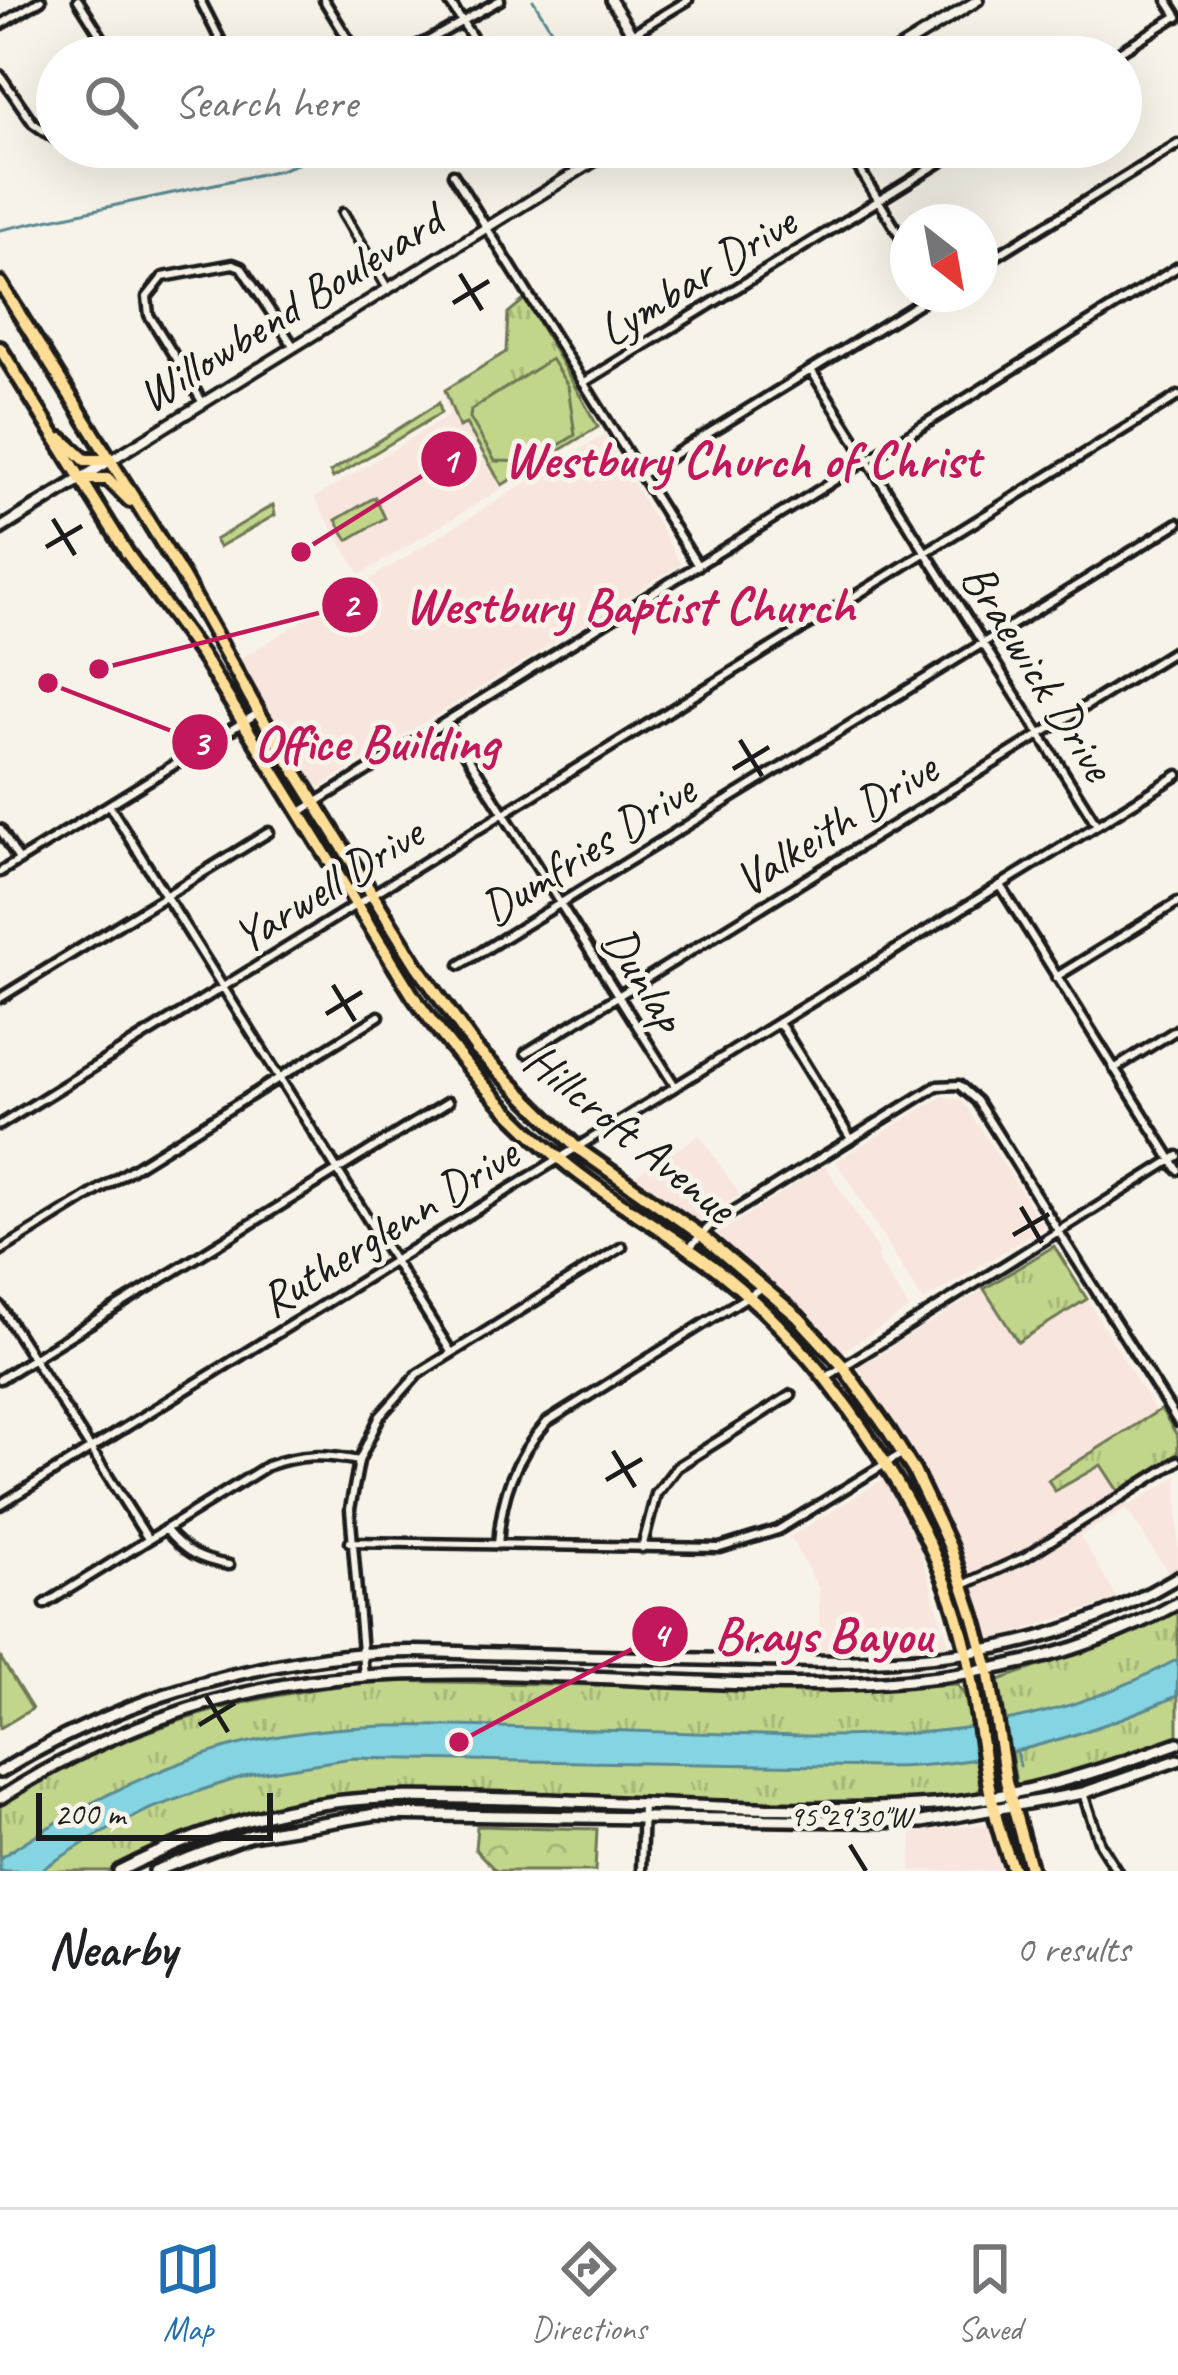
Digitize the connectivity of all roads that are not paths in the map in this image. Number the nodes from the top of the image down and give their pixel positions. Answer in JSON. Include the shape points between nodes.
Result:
{"nodes":[{"id":1,"x":41,"y":0,"type":"edge"},
{"id":2,"x":78,"y":0,"type":"edge"},
{"id":3,"x":200,"y":0,"type":"edge"},
{"id":4,"x":324,"y":0,"type":"edge"},
{"id":5,"x":448,"y":0,"type":"edge"},
{"id":6,"x":500,"y":0,"type":"edge"},
{"id":7,"x":610,"y":0,"type":"edge"},
{"id":8,"x":688,"y":0,"type":"edge"},
{"id":9,"x":978,"y":0,"type":"edge"},
{"id":10,"x":1167,"y":0,"type":"edge"},
{"id":11,"x":1178,"y":16,"type":"edge"},
{"id":12,"x":462,"y":24,"type":"junction"},
{"id":13,"x":0,"y":25,"type":"edge"},
{"id":14,"x":632,"y":34,"type":"joint"},
{"id":15,"x":101,"y":36,"type":"edge"},
{"id":16,"x":218,"y":36,"type":"edge"},
{"id":17,"x":346,"y":36,"type":"edge"},
{"id":18,"x":435,"y":36,"type":"edge"},
{"id":19,"x":470,"y":36,"type":"edge"},
{"id":20,"x":920,"y":36,"type":"edge"},
{"id":21,"x":1142,"y":38,"type":"edge"},
{"id":22,"x":0,"y":75,"type":"edge"},
{"id":23,"x":36,"y":125,"type":"edge"},
{"id":24,"x":1178,"y":144,"type":"edge"},
{"id":25,"x":1142,"y":166,"type":"edge"},
{"id":26,"x":859,"y":168,"type":"edge"},
{"id":27,"x":931,"y":168,"type":"edge"},
{"id":28,"x":1139,"y":168,"type":"edge"},
{"id":29,"x":582,"y":169,"type":"edge"},
{"id":30,"x":453,"y":174,"type":"dead end"},
{"id":31,"x":878,"y":200,"type":"junction"},
{"id":32,"x":343,"y":213,"type":"dead end"},
{"id":33,"x":890,"y":220,"type":"edge"},
{"id":34,"x":487,"y":228,"type":"junction"},
{"id":35,"x":998,"y":255,"type":"edge"},
{"id":36,"x":1178,"y":267,"type":"edge"},
{"id":37,"x":0,"y":283,"type":"edge"},
{"id":38,"x":388,"y":289,"type":"junction"},
{"id":39,"x":905,"y":312,"type":"edge"},
{"id":40,"x":294,"y":347,"type":"junction"},
{"id":41,"x":0,"y":348,"type":"edge"},
{"id":42,"x":811,"y":370,"type":"junction"},
{"id":43,"x":584,"y":383,"type":"junction"},
{"id":44,"x":1178,"y":396,"type":"edge"},
{"id":45,"x":202,"y":404,"type":"junction"},
{"id":46,"x":40,"y":414,"type":"junction"},
{"id":47,"x":111,"y":460,"type":"junction"},
{"id":48,"x":868,"y":460,"type":"junction"},
{"id":49,"x":641,"y":475,"type":"junction"},
{"id":50,"x":80,"y":479,"type":"junction"},
{"id":51,"x":149,"y":521,"type":"junction"},
{"id":52,"x":1178,"y":523,"type":"edge"},
{"id":53,"x":0,"y":530,"type":"edge"},
{"id":54,"x":926,"y":552,"type":"junction"},
{"id":55,"x":698,"y":566,"type":"junction"},
{"id":56,"x":983,"y":644,"type":"junction"},
{"id":57,"x":1178,"y":649,"type":"edge"},
{"id":58,"x":259,"y":713,"type":"junction"},
{"id":59,"x":446,"y":722,"type":"junction"},
{"id":60,"x":242,"y":723,"type":"junction"},
{"id":61,"x":1040,"y":734,"type":"junction"},
{"id":62,"x":1178,"y":775,"type":"edge"},
{"id":63,"x":316,"y":802,"type":"junction"},
{"id":64,"x":109,"y":805,"type":"junction"},
{"id":65,"x":299,"y":813,"type":"junction"},
{"id":66,"x":504,"y":813,"type":"junction"},
{"id":67,"x":1097,"y":825,"type":"junction"},
{"id":68,"x":0,"y":829,"type":"edge"},
{"id":69,"x":269,"y":832,"type":"dead end"},
{"id":70,"x":19,"y":860,"type":"junction"},
{"id":71,"x":0,"y":872,"type":"edge"},
{"id":72,"x":1000,"y":885,"type":"junction"},
{"id":73,"x":373,"y":894,"type":"junction"},
{"id":74,"x":166,"y":896,"type":"junction"},
{"id":75,"x":1178,"y":902,"type":"edge"},
{"id":76,"x":559,"y":903,"type":"junction"},
{"id":77,"x":356,"y":905,"type":"junction"},
{"id":78,"x":460,"y":965,"type":"dead end"},
{"id":79,"x":1057,"y":976,"type":"junction"},
{"id":80,"x":223,"y":987,"type":"junction"},
{"id":81,"x":617,"y":996,"type":"junction"},
{"id":82,"x":0,"y":998,"type":"edge"},
{"id":83,"x":379,"y":1016,"type":"dead end"},
{"id":84,"x":779,"y":1022,"type":"junction"},
{"id":85,"x":1178,"y":1029,"type":"edge"},
{"id":86,"x":526,"y":1053,"type":"dead end"},
{"id":87,"x":1114,"y":1069,"type":"junction"},
{"id":88,"x":280,"y":1078,"type":"junction"},
{"id":89,"x":675,"y":1086,"type":"junction"},
{"id":90,"x":448,"y":1102,"type":"dead end"},
{"id":91,"x":0,"y":1125,"type":"edge"},
{"id":92,"x":851,"y":1139,"type":"junction"},
{"id":93,"x":577,"y":1148,"type":"junction"},
{"id":94,"x":1175,"y":1158,"type":"edge"},
{"id":95,"x":559,"y":1159,"type":"junction"},
{"id":96,"x":1178,"y":1170,"type":"edge"},
{"id":97,"x":338,"y":1171,"type":"junction"},
{"id":98,"x":1059,"y":1230,"type":"junction"},
{"id":99,"x":700,"y":1234,"type":"junction"},
{"id":100,"x":622,"y":1247,"type":"dead end"},
{"id":101,"x":688,"y":1248,"type":"junction"},
{"id":102,"x":0,"y":1251,"type":"edge"},
{"id":103,"x":394,"y":1262,"type":"junction"},
{"id":104,"x":764,"y":1286,"type":"junction"},
{"id":105,"x":748,"y":1296,"type":"junction"},
{"id":106,"x":0,"y":1306,"type":"edge"},
{"id":107,"x":451,"y":1352,"type":"junction"},
{"id":108,"x":33,"y":1358,"type":"junction"},
{"id":109,"x":842,"y":1365,"type":"junction"},
{"id":110,"x":825,"y":1378,"type":"junction"},
{"id":111,"x":0,"y":1379,"type":"edge"},
{"id":112,"x":791,"y":1394,"type":"dead end"},
{"id":113,"x":1178,"y":1422,"type":"edge"},
{"id":114,"x":91,"y":1449,"type":"junction"},
{"id":115,"x":903,"y":1453,"type":"junction"},
{"id":116,"x":358,"y":1461,"type":"junction"},
{"id":117,"x":1178,"y":1461,"type":"edge"},
{"id":118,"x":885,"y":1464,"type":"junction"},
{"id":119,"x":0,"y":1505,"type":"edge"},
{"id":120,"x":908,"y":1506,"type":"junction"},
{"id":121,"x":165,"y":1529,"type":"junction"},
{"id":122,"x":148,"y":1539,"type":"junction"},
{"id":123,"x":350,"y":1542,"type":"junction"},
{"id":124,"x":497,"y":1545,"type":"junction"},
{"id":125,"x":950,"y":1546,"type":"junction"},
{"id":126,"x":642,"y":1548,"type":"junction"},
{"id":127,"x":230,"y":1565,"type":"dead end"},
{"id":128,"x":1178,"y":1577,"type":"edge"},
{"id":129,"x":963,"y":1585,"type":"junction"},
{"id":130,"x":45,"y":1604,"type":"dead end"},
{"id":131,"x":1178,"y":1604,"type":"edge"},
{"id":132,"x":1118,"y":1609,"type":"junction"},
{"id":133,"x":1127,"y":1629,"type":"junction"},
{"id":134,"x":984,"y":1651,"type":"junction"},
{"id":135,"x":362,"y":1653,"type":"junction"},
{"id":136,"x":967,"y":1654,"type":"junction"},
{"id":137,"x":566,"y":1656,"type":"junction"},
{"id":138,"x":763,"y":1660,"type":"junction"},
{"id":139,"x":851,"y":1662,"type":"junction"},
{"id":140,"x":989,"y":1673,"type":"junction"},
{"id":141,"x":970,"y":1675,"type":"junction"},
{"id":142,"x":364,"y":1676,"type":"junction"},
{"id":143,"x":565,"y":1677,"type":"junction"},
{"id":144,"x":761,"y":1682,"type":"junction"},
{"id":145,"x":850,"y":1684,"type":"junction"},
{"id":146,"x":126,"y":1709,"type":"junction"},
{"id":147,"x":134,"y":1729,"type":"junction"},
{"id":148,"x":1178,"y":1743,"type":"edge"},
{"id":149,"x":1178,"y":1760,"type":"edge"},
{"id":150,"x":0,"y":1772,"type":"edge"},
{"id":151,"x":1008,"y":1788,"type":"junction"},
{"id":152,"x":1083,"y":1793,"type":"junction"},
{"id":153,"x":992,"y":1797,"type":"junction"},
{"id":154,"x":0,"y":1798,"type":"edge"},
{"id":155,"x":460,"y":1798,"type":"junction"},
{"id":156,"x":643,"y":1802,"type":"junction"},
{"id":157,"x":818,"y":1807,"type":"junction"},
{"id":158,"x":1013,"y":1809,"type":"junction"},
{"id":159,"x":994,"y":1812,"type":"junction"},
{"id":160,"x":460,"y":1814,"type":"junction"},
{"id":161,"x":643,"y":1818,"type":"junction"},
{"id":162,"x":817,"y":1823,"type":"junction"},
{"id":163,"x":158,"y":1852,"type":"junction"},
{"id":164,"x":163,"y":1869,"type":"edge"},
{"id":165,"x":119,"y":1871,"type":"edge"},
{"id":166,"x":640,"y":1871,"type":"edge"},
{"id":167,"x":1014,"y":1871,"type":"edge"},
{"id":168,"x":1031,"y":1871,"type":"edge"},
{"id":169,"x":1117,"y":1871,"type":"edge"}],
"edges":[{"from":1,"to":13,"type":"street"},
{"from":2,"to":15,"type":"street"},
{"from":3,"to":16,"type":"street"},
{"from":4,"to":17,"type":"street"},
{"from":5,"to":12,"type":"street"},
{"from":6,"to":12,"type":"street"},
{"from":7,"to":14,"type":"street"},
{"from":8,"to":14,"type":"street"},
{"from":9,"to":20,"type":"street"},
{"from":10,"to":11,"type":"street"},
{"from":11,"to":21,"type":"street"},
{"from":12,"to":18,"type":"street"},
{"from":12,"to":19,"type":"street"},
{"from":22,"to":23,"type":"street"},
{"from":24,"to":25,"type":"street"},
{"from":26,"to":31,"type":"street"},
{"from":27,"to":31,"type":"street","name":"Lymbar Drive"},
{"from":28,"to":35,"type":"street"},
{"from":29,"to":34,"type":"street","name":"Willowbend Boulevard"},
{"from":30,"to":34,"type":"street"},
{"from":31,"to":33,"type":"street"},
{"from":31,"to":43,"type":"street","name":"Lymbar Drive"},
{"from":32,"to":38,"type":"street"},
{"from":34,"to":38,"type":"street","name":"Willowbend Boulevard"},
{"from":34,"to":43,"type":"street"},
{"from":36,"to":48,"type":"street"},
{"from":37,"to":47,"type":"main road","name":"Hillcroft Avenue"},
{"from":38,"to":40,"type":"street","name":"Willowbend Boulevard"},
{"from":39,"to":42,"type":"street"},
{"from":40,"to":45,"type":"street","name":"Willowbend Boulevard"},
{"from":40,"to":45,"type":"street","via":[[242,267],[156,282],[146,305]]},
{"from":41,"to":46,"type":"main road","name":"Hillcroft Avenue"},
{"from":42,"to":48,"type":"street","name":"Braewick Drive"},
{"from":42,"to":49,"type":"street"},
{"from":43,"to":49,"type":"street"},
{"from":44,"to":54,"type":"street","name":"Yarwell Drive"},
{"from":45,"to":47,"type":"street","name":"Willowbend Boulevard"},
{"from":46,"to":47,"type":"main road","via":[[78,456]]},
{"from":46,"to":50,"type":"main road","name":"Hillcroft Avenue"},
{"from":47,"to":50,"type":"main road","name":"Willowbend Boulevard"},
{"from":47,"to":51,"type":"main road","name":"Hillcroft Avenue"},
{"from":48,"to":54,"type":"street","name":"Braewick Drive"},
{"from":48,"to":55,"type":"street"},
{"from":49,"to":55,"type":"street"},
{"from":50,"to":51,"type":"main road","via":[[108,479]]},
{"from":50,"to":53,"type":"main road","name":"Willowbend Boulevard"},
{"from":50,"to":60,"type":"main road","name":"Hillcroft Avenue"},
{"from":51,"to":58,"type":"main road","name":"Hillcroft Avenue"},
{"from":52,"to":56,"type":"street","name":"Dumfries Drive"},
{"from":54,"to":56,"type":"street","name":"Braewick Drive"},
{"from":54,"to":66,"type":"street","name":"Yarwell Drive"},
{"from":55,"to":59,"type":"street"},
{"from":56,"to":61,"type":"street","name":"Braewick Drive"},
{"from":56,"to":76,"type":"street","name":"Dumfries Drive"},
{"from":57,"to":61,"type":"street","name":"Valkeith Drive"},
{"from":58,"to":60,"type":"street"},
{"from":58,"to":63,"type":"main road","name":"Hillcroft Avenue"},
{"from":59,"to":63,"type":"street"},
{"from":59,"to":66,"type":"street","name":"Dunlap"},
{"from":60,"to":64,"type":"street"},
{"from":60,"to":65,"type":"main road","name":"Hillcroft Avenue"},
{"from":61,"to":67,"type":"street","name":"Braewick Drive"},
{"from":61,"to":81,"type":"street","name":"Valkeith Drive"},
{"from":62,"to":67,"type":"street","name":"Rutherglenn Drive"},
{"from":63,"to":65,"type":"street"},
{"from":63,"to":73,"type":"main road","name":"Hillcroft Avenue"},
{"from":64,"to":70,"type":"street"},
{"from":64,"to":74,"type":"street"},
{"from":65,"to":77,"type":"main road","name":"Hillcroft Avenue"},
{"from":66,"to":73,"type":"street","name":"Yarwell Drive"},
{"from":66,"to":76,"type":"street","name":"Dunlap"},
{"from":67,"to":72,"type":"street","name":"Rutherglenn Drive"},
{"from":68,"to":70,"type":"street"},
{"from":69,"to":74,"type":"street"},
{"from":70,"to":71,"type":"street"},
{"from":72,"to":79,"type":"street"},
{"from":72,"to":84,"type":"street","name":"Rutherglenn Drive"},
{"from":73,"to":77,"type":"street","name":"Yarwell Drive"},
{"from":73,"to":93,"type":"main road","name":"Hillcroft Avenue","via":[[477,1049]]},
{"from":74,"to":80,"type":"street"},
{"from":74,"to":82,"type":"street"},
{"from":75,"to":79,"type":"street"},
{"from":76,"to":78,"type":"street","name":"Dumfries Drive"},
{"from":76,"to":81,"type":"street","name":"Dunlap"},
{"from":77,"to":80,"type":"street","name":"Yarwell Drive"},
{"from":77,"to":95,"type":"main road","name":"Hillcroft Avenue","via":[[444,1040]]},
{"from":79,"to":87,"type":"street"},
{"from":80,"to":88,"type":"street"},
{"from":80,"to":91,"type":"street","name":"Yarwell Drive"},
{"from":81,"to":86,"type":"street","name":"Valkeith Drive"},
{"from":81,"to":89,"type":"street","name":"Dunlap"},
{"from":83,"to":88,"type":"street"},
{"from":84,"to":89,"type":"street","name":"Rutherglenn Drive"},
{"from":84,"to":92,"type":"street"},
{"from":85,"to":87,"type":"street"},
{"from":87,"to":94,"type":"street"},
{"from":88,"to":97,"type":"street"},
{"from":88,"to":102,"type":"street"},
{"from":89,"to":93,"type":"street","name":"Rutherglenn Drive"},
{"from":90,"to":97,"type":"street"},
{"from":92,"to":98,"type":"street","via":[[937,1086],[959,1085]]},
{"from":92,"to":99,"type":"street"},
{"from":93,"to":95,"type":"street","name":"Rutherglenn Drive"},
{"from":93,"to":99,"type":"main road","name":"Hillcroft Avenue"},
{"from":94,"to":96,"type":"street"},
{"from":94,"to":98,"type":"street"},
{"from":95,"to":101,"type":"main road","name":"Hillcroft Avenue"},
{"from":95,"to":103,"type":"street","name":"Rutherglenn Drive"},
{"from":97,"to":103,"type":"street"},
{"from":97,"to":108,"type":"street"},
{"from":98,"to":109,"type":"street"},
{"from":98,"to":113,"type":"street"},
{"from":99,"to":101,"type":"street"},
{"from":99,"to":104,"type":"main road","name":"Hillcroft Avenue"},
{"from":100,"to":107,"type":"street"},
{"from":101,"to":105,"type":"main road","name":"Hillcroft Avenue"},
{"from":103,"to":107,"type":"street"},
{"from":103,"to":114,"type":"street","name":"Rutherglenn Drive"},
{"from":104,"to":105,"type":"street"},
{"from":104,"to":109,"type":"main road","name":"Hillcroft Avenue"},
{"from":105,"to":110,"type":"main road","name":"Hillcroft Avenue"},
{"from":105,"to":124,"type":"street","via":[[547,1422],[508,1481]]},
{"from":106,"to":108,"type":"street"},
{"from":107,"to":116,"type":"street","via":[[397,1394]]},
{"from":108,"to":111,"type":"street"},
{"from":108,"to":114,"type":"street"},
{"from":109,"to":110,"type":"street"},
{"from":109,"to":115,"type":"main road","name":"Hillcroft Avenue"},
{"from":110,"to":118,"type":"main road","name":"Hillcroft Avenue"},
{"from":112,"to":126,"type":"street","via":[[677,1467],[651,1505]]},
{"from":114,"to":119,"type":"street","name":"Rutherglenn Drive"},
{"from":114,"to":122,"type":"street"},
{"from":115,"to":118,"type":"street"},
{"from":115,"to":125,"type":"main road","name":"Hillcroft Avenue"},
{"from":116,"to":121,"type":"street","via":[[298,1455]]},
{"from":116,"to":123,"type":"street"},
{"from":117,"to":129,"type":"street","via":[[1025,1557]]},
{"from":118,"to":120,"type":"main road","name":"Hillcroft Avenue"},
{"from":118,"to":126,"type":"street","via":[[752,1540]]},
{"from":120,"to":125,"type":"main road","via":[[938,1546]]},
{"from":120,"to":136,"type":"main road","name":"Hillcroft Avenue"},
{"from":121,"to":122,"type":"street"},
{"from":121,"to":127,"type":"street","via":[[201,1560]]},
{"from":122,"to":130,"type":"street"},
{"from":123,"to":124,"type":"street"},
{"from":123,"to":135,"type":"street"},
{"from":124,"to":126,"type":"street"},
{"from":125,"to":129,"type":"main road","name":"Hillcroft Avenue"},
{"from":128,"to":132,"type":"main road"},
{"from":129,"to":134,"type":"main road","name":"Hillcroft Avenue"},
{"from":131,"to":133,"type":"main road"},
{"from":132,"to":133,"type":"main road"},
{"from":132,"to":134,"type":"main road"},
{"from":133,"to":140,"type":"main road"},
{"from":134,"to":136,"type":"main road"},
{"from":134,"to":140,"type":"main road","name":"Hillcroft Avenue"},
{"from":135,"to":137,"type":"main road"},
{"from":135,"to":142,"type":"street"},
{"from":135,"to":146,"type":"main road","via":[[225,1676]]},
{"from":136,"to":139,"type":"main road"},
{"from":136,"to":141,"type":"main road","name":"Hillcroft Avenue"},
{"from":137,"to":138,"type":"main road"},
{"from":137,"to":143,"type":"main road"},
{"from":138,"to":139,"type":"main road"},
{"from":138,"to":144,"type":"main road"},
{"from":139,"to":145,"type":"main road"},
{"from":140,"to":141,"type":"main road"},
{"from":140,"to":151,"type":"main road","name":"Hillcroft Avenue"},
{"from":141,"to":145,"type":"main road"},
{"from":141,"to":153,"type":"main road","name":"Hillcroft Avenue"},
{"from":142,"to":143,"type":"main road"},
{"from":142,"to":147,"type":"main road","via":[[244,1694]]},
{"from":143,"to":144,"type":"main road"},
{"from":144,"to":145,"type":"main road"},
{"from":146,"to":147,"type":"main road"},
{"from":146,"to":150,"type":"main road"},
{"from":147,"to":154,"type":"main road"},
{"from":148,"to":151,"type":"main road","via":[[1082,1776]]},
{"from":149,"to":152,"type":"main road"},
{"from":151,"to":153,"type":"main road"},
{"from":151,"to":158,"type":"main road","name":"Hillcroft Avenue"},
{"from":152,"to":158,"type":"main road"},
{"from":152,"to":169,"type":"street"},
{"from":153,"to":157,"type":"main road"},
{"from":153,"to":159,"type":"main road","name":"Hillcroft Avenue"},
{"from":155,"to":156,"type":"main road"},
{"from":155,"to":160,"type":"main road"},
{"from":155,"to":163,"type":"main road","via":[[303,1807]]},
{"from":156,"to":157,"type":"main road"},
{"from":156,"to":161,"type":"street"},
{"from":157,"to":162,"type":"main road"},
{"from":158,"to":159,"type":"main road"},
{"from":158,"to":168,"type":"main road","name":"Hillcroft Avenue"},
{"from":159,"to":162,"type":"main road"},
{"from":159,"to":167,"type":"main road","name":"Hillcroft Avenue"},
{"from":160,"to":161,"type":"main road"},
{"from":160,"to":164,"type":"main road","via":[[289,1826]]},
{"from":161,"to":162,"type":"main road"},
{"from":161,"to":166,"type":"street"},
{"from":163,"to":164,"type":"street"},
{"from":163,"to":165,"type":"main road"}]}
